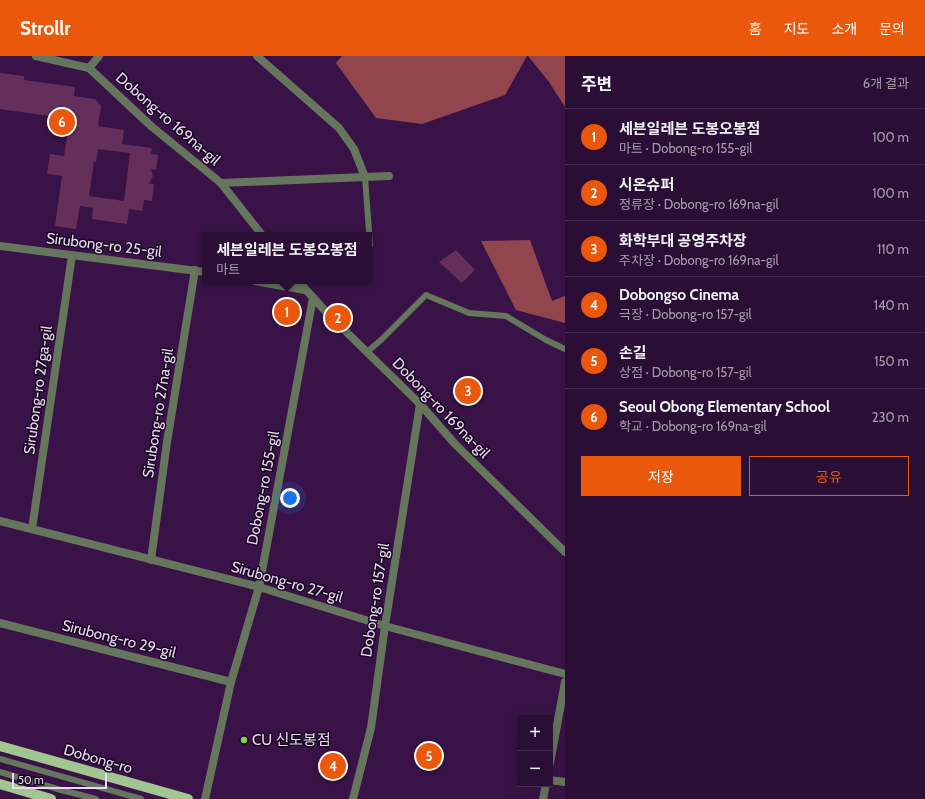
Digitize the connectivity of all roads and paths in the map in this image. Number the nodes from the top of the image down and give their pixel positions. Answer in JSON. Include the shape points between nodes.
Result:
{"nodes":[{"id":1,"x":36,"y":56,"type":"edge"},
{"id":2,"x":99,"y":56,"type":"edge"},
{"id":3,"x":257,"y":56,"type":"edge"},
{"id":4,"x":89,"y":68,"type":"junction"},
{"id":5,"x":389,"y":176,"type":"dead end"},
{"id":6,"x":365,"y":177,"type":"junction"},
{"id":7,"x":221,"y":183,"type":"junction"},
{"id":8,"x":260,"y":232,"type":"edge"},
{"id":9,"x":369,"y":232,"type":"edge"},
{"id":10,"x":0,"y":246,"type":"edge"},
{"id":11,"x":72,"y":255,"type":"junction"},
{"id":12,"x":195,"y":270,"type":"junction"},
{"id":13,"x":202,"y":271,"type":"edge"},
{"id":14,"x":272,"y":284,"type":"edge"},
{"id":15,"x":300,"y":284,"type":"edge"},
{"id":16,"x":305,"y":290,"type":"junction"},
{"id":17,"x":313,"y":298,"type":"junction"},
{"id":18,"x":565,"y":349,"type":"edge"},
{"id":19,"x":367,"y":352,"type":"junction"},
{"id":20,"x":420,"y":404,"type":"junction"},
{"id":21,"x":0,"y":521,"type":"edge"},
{"id":22,"x":32,"y":529,"type":"junction"},
{"id":23,"x":565,"y":552,"type":"edge"},
{"id":24,"x":151,"y":560,"type":"junction"},
{"id":25,"x":259,"y":587,"type":"junction"},
{"id":26,"x":0,"y":623,"type":"edge"},
{"id":27,"x":385,"y":626,"type":"junction"},
{"id":28,"x":565,"y":674,"type":"edge"},
{"id":29,"x":231,"y":682,"type":"junction"},
{"id":30,"x":565,"y":682,"type":"edge"},
{"id":31,"x":0,"y":746,"type":"edge"},
{"id":32,"x":552,"y":751,"type":"edge"},
{"id":33,"x":0,"y":759,"type":"edge"},
{"id":34,"x":0,"y":772,"type":"edge"},
{"id":35,"x":553,"y":780,"type":"edge"},
{"id":36,"x":565,"y":782,"type":"edge"},
{"id":37,"x":0,"y":784,"type":"edge"},
{"id":38,"x":545,"y":787,"type":"edge"},
{"id":39,"x":51,"y":799,"type":"edge"},
{"id":40,"x":96,"y":799,"type":"edge"},
{"id":41,"x":141,"y":799,"type":"edge"},
{"id":42,"x":188,"y":799,"type":"edge"},
{"id":43,"x":205,"y":799,"type":"edge"},
{"id":44,"x":353,"y":799,"type":"edge"},
{"id":45,"x":543,"y":799,"type":"edge"}],
"edges":[{"from":1,"to":4,"type":"street"},
{"from":2,"to":4,"type":"street"},
{"from":3,"to":6,"type":"street","via":[[339,128],[354,149]]},
{"from":4,"to":7,"type":"street","name":"Dobong-ro 169na-gil","via":[[151,126]]},
{"from":5,"to":6,"type":"street"},
{"from":6,"to":7,"type":"street"},
{"from":6,"to":9,"type":"lane"},
{"from":7,"to":8,"type":"street","name":"Dobong-ro 169na-gil"},
{"from":10,"to":11,"type":"street","name":"Sirubong-ro 25-gil"},
{"from":11,"to":12,"type":"street","name":"Sirubong-ro 25-gil"},
{"from":11,"to":22,"type":"street","name":"Sirubong-ro 27ga-gil"},
{"from":12,"to":13,"type":"street","name":"Sirubong-ro 25-gil"},
{"from":12,"to":24,"type":"street","name":"Sirubong-ro 27na-gil"},
{"from":14,"to":16,"type":"street"},
{"from":15,"to":16,"type":"street","name":"Dobong-ro 169na-gil"},
{"from":16,"to":17,"type":"street","name":"Dobong-ro 169na-gil"},
{"from":17,"to":19,"type":"street","name":"Dobong-ro 169na-gil"},
{"from":17,"to":25,"type":"street","name":"Dobong-ro 155-gil"},
{"from":18,"to":19,"type":"lane","via":[[506,316],[469,313],[426,295]]},
{"from":19,"to":20,"type":"street","name":"Dobong-ro 169na-gil"},
{"from":20,"to":23,"type":"street","name":"Dobong-ro 169na-gil","via":[[455,444]]},
{"from":20,"to":27,"type":"street","name":"Dobong-ro 157-gil"},
{"from":21,"to":22,"type":"street","name":"Sirubong-ro 27-gil"},
{"from":22,"to":24,"type":"street","name":"Sirubong-ro 27-gil"},
{"from":24,"to":25,"type":"street","name":"Sirubong-ro 27-gil"},
{"from":25,"to":27,"type":"street","name":"Sirubong-ro 27-gil"},
{"from":25,"to":29,"type":"street","name":"Dobong-ro 155-gil"},
{"from":26,"to":29,"type":"street","name":"Sirubong-ro 29-gil"},
{"from":27,"to":28,"type":"street","name":"Sirubong-ro 27-gil"},
{"from":27,"to":44,"type":"street","name":"Dobong-ro 157-gil","via":[[371,728]]},
{"from":29,"to":43,"type":"street","name":"Dobong-ro 155-gil"},
{"from":30,"to":32,"type":"street"},
{"from":31,"to":42,"type":"main road","name":"Dobong-ro"},
{"from":33,"to":41,"type":"lane"},
{"from":34,"to":40,"type":"lane"},
{"from":35,"to":36,"type":"street"},
{"from":37,"to":39,"type":"main road"},
{"from":38,"to":45,"type":"street"}]}
